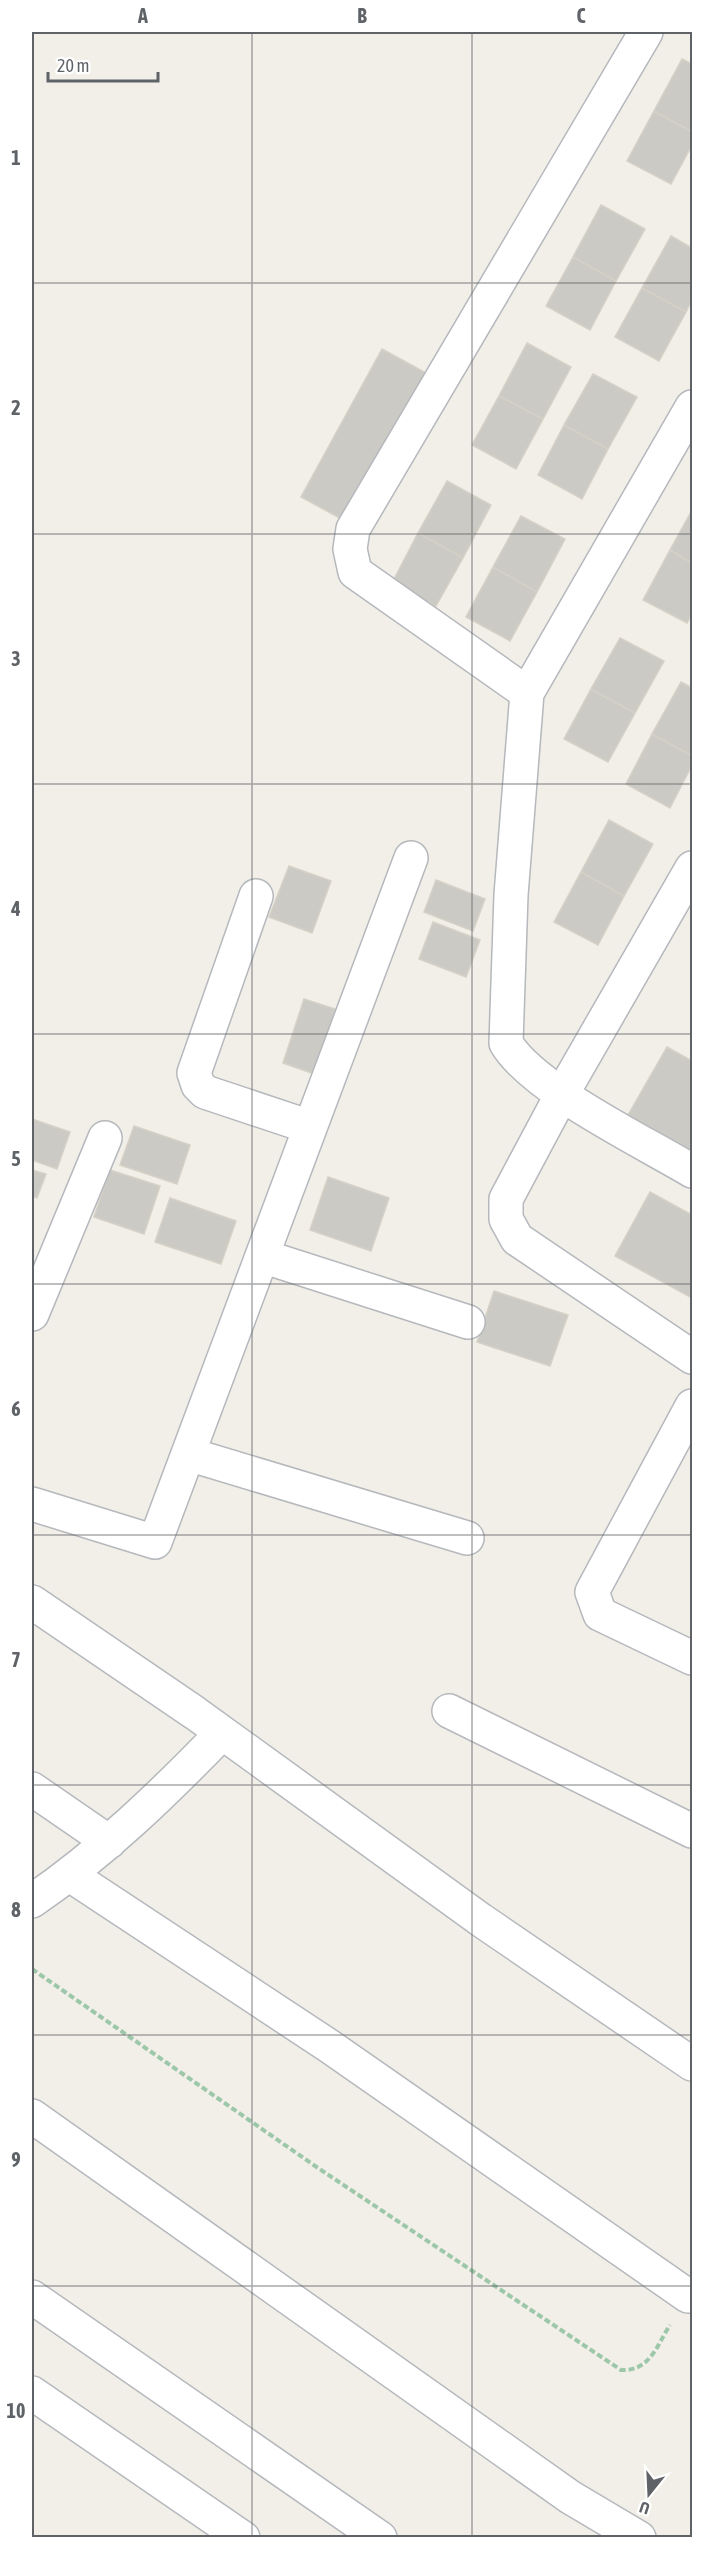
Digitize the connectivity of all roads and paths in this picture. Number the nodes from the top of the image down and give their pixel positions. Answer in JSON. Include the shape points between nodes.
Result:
{"nodes":[{"id":1,"x":646,"y":32,"type":"edge"},
{"id":2,"x":693,"y":407,"type":"edge"},
{"id":3,"x":527,"y":693,"type":"junction"},
{"id":4,"x":411,"y":858,"type":"dead end"},
{"id":5,"x":693,"y":868,"type":"edge"},
{"id":6,"x":256,"y":896,"type":"dead end"},
{"id":7,"x":562,"y":1094,"type":"junction"},
{"id":8,"x":310,"y":1127,"type":"junction"},
{"id":9,"x":105,"y":1138,"type":"dead end"},
{"id":10,"x":693,"y":1171,"type":"edge"},
{"id":11,"x":262,"y":1256,"type":"junction"},
{"id":12,"x":32,"y":1314,"type":"edge"},
{"id":13,"x":468,"y":1322,"type":"dead end"},
{"id":14,"x":693,"y":1357,"type":"edge"},
{"id":15,"x":693,"y":1406,"type":"edge"},
{"id":16,"x":188,"y":1454,"type":"junction"},
{"id":17,"x":32,"y":1504,"type":"edge"},
{"id":18,"x":467,"y":1538,"type":"dead end"},
{"id":19,"x":32,"y":1602,"type":"edge"},
{"id":20,"x":693,"y":1658,"type":"edge"},
{"id":21,"x":449,"y":1711,"type":"dead end"},
{"id":22,"x":222,"y":1733,"type":"junction"},
{"id":23,"x":32,"y":1789,"type":"edge"},
{"id":24,"x":693,"y":1831,"type":"edge"},
{"id":25,"x":109,"y":1842,"type":"junction"},
{"id":26,"x":70,"y":1875,"type":"junction"},
{"id":27,"x":32,"y":1901,"type":"edge"},
{"id":28,"x":32,"y":1969,"type":"edge"},
{"id":29,"x":693,"y":2064,"type":"edge"},
{"id":30,"x":32,"y":2116,"type":"edge"},
{"id":31,"x":690,"y":2295,"type":"edge"},
{"id":32,"x":32,"y":2297,"type":"edge"},
{"id":33,"x":32,"y":2393,"type":"edge"},
{"id":34,"x":243,"y":2538,"type":"edge"},
{"id":35,"x":380,"y":2538,"type":"edge"},
{"id":36,"x":639,"y":2538,"type":"edge"}],
"edges":[{"from":1,"to":3,"type":"street","via":[[353,529],[350,549],[355,572]]},
{"from":2,"to":3,"type":"street"},
{"from":3,"to":7,"type":"street","via":[[511,895],[506,1043],[527,1070]]},
{"from":4,"to":8,"type":"street"},
{"from":5,"to":7,"type":"street"},
{"from":6,"to":8,"type":"street","via":[[194,1073],[205,1092]]},
{"from":7,"to":10,"type":"street"},
{"from":7,"to":14,"type":"street","via":[[506,1199],[506,1219],[517,1239]]},
{"from":8,"to":11,"type":"street"},
{"from":9,"to":12,"type":"street"},
{"from":11,"to":13,"type":"street"},
{"from":11,"to":16,"type":"street"},
{"from":15,"to":20,"type":"street","via":[[592,1592],[600,1614]]},
{"from":16,"to":17,"type":"street","via":[[155,1542]]},
{"from":16,"to":18,"type":"street"},
{"from":19,"to":22,"type":"street"},
{"from":21,"to":24,"type":"street"},
{"from":22,"to":25,"type":"street"},
{"from":22,"to":29,"type":"street","via":[[481,1920]]},
{"from":23,"to":25,"type":"street"},
{"from":25,"to":26,"type":"street"},
{"from":26,"to":27,"type":"street"},
{"from":26,"to":31,"type":"street","via":[[328,2046]]},
{"from":28,"to":31,"type":"path","via":[[328,2175],[621,2370],[634,2371],[644,2366]]},
{"from":30,"to":36,"type":"street","via":[[570,2497]]},
{"from":32,"to":35,"type":"street"},
{"from":33,"to":34,"type":"street"}]}
